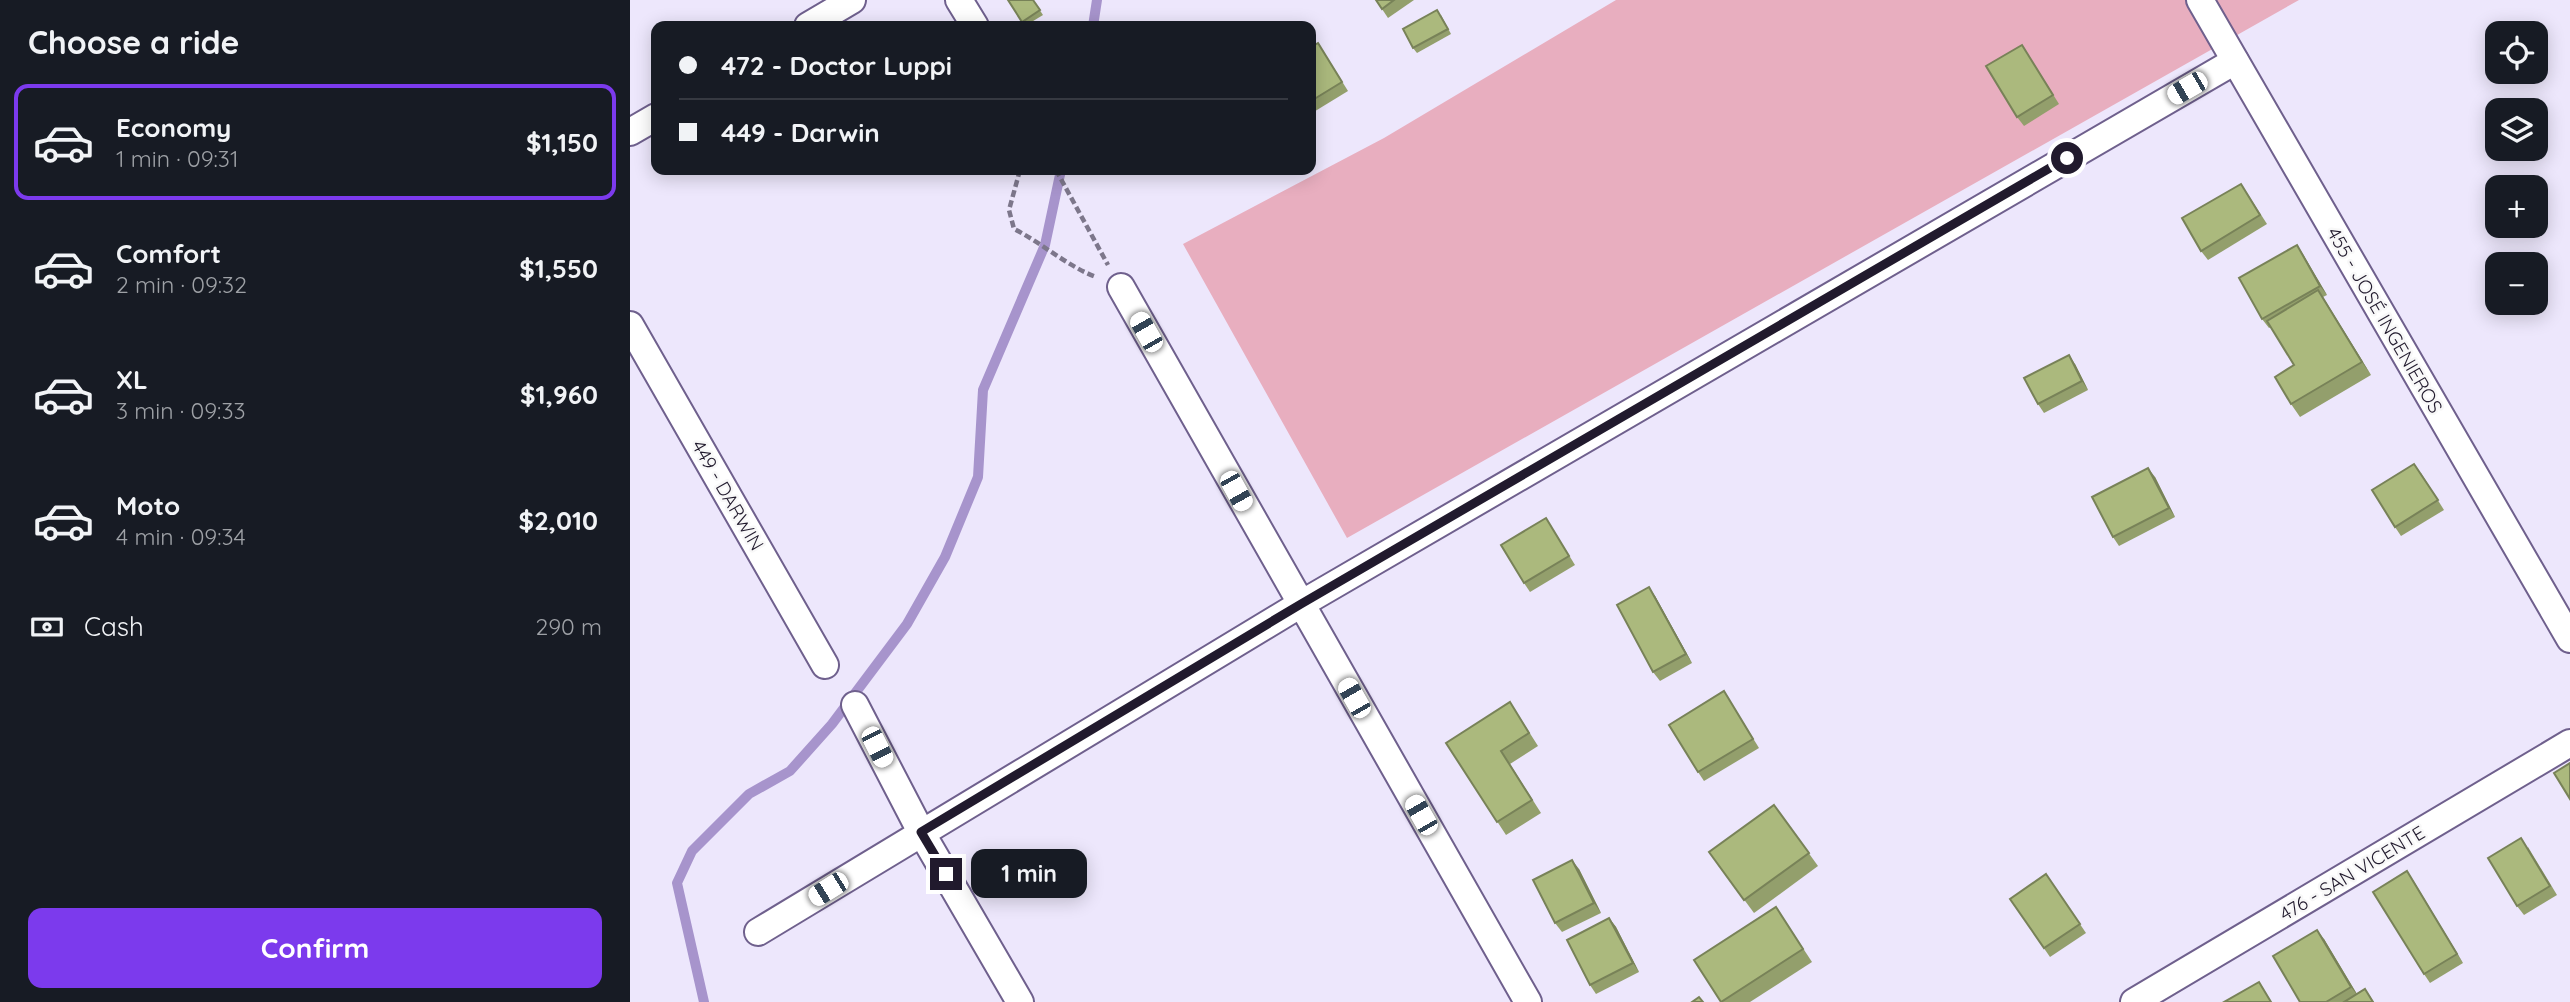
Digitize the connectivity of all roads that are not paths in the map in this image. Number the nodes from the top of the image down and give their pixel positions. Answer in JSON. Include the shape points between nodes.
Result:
{"nodes":[{"id":1,"x":852,"y":0,"type":"edge"},
{"id":2,"x":960,"y":0,"type":"edge"},
{"id":3,"x":2200,"y":0,"type":"edge"},
{"id":4,"x":816,"y":21,"type":"edge"},
{"id":5,"x":972,"y":21,"type":"edge"},
{"id":6,"x":2235,"y":61,"type":"junction"},
{"id":7,"x":651,"y":120,"type":"edge"},
{"id":8,"x":630,"y":132,"type":"edge"},
{"id":9,"x":1121,"y":287,"type":"road end"},
{"id":10,"x":630,"y":325,"type":"edge"},
{"id":11,"x":1301,"y":604,"type":"junction"},
{"id":12,"x":2570,"y":639,"type":"edge"},
{"id":13,"x":825,"y":665,"type":"dead end"},
{"id":14,"x":855,"y":705,"type":"dead end"},
{"id":15,"x":2570,"y":743,"type":"edge"},
{"id":16,"x":921,"y":832,"type":"junction"},
{"id":17,"x":758,"y":932,"type":"dead end"},
{"id":18,"x":2161,"y":996,"type":"edge"},
{"id":19,"x":1020,"y":1002,"type":"edge"},
{"id":20,"x":1528,"y":1002,"type":"edge"},
{"id":21,"x":2134,"y":1002,"type":"edge"}],
"edges":[{"from":1,"to":4,"type":"street"},
{"from":2,"to":5,"type":"street"},
{"from":3,"to":6,"type":"street","name":"455 - JOSÉ INGENIEROS"},
{"from":6,"to":11,"type":"street"},
{"from":6,"to":12,"type":"street","name":"455 - JOSÉ INGENIEROS"},
{"from":7,"to":8,"type":"street"},
{"from":9,"to":11,"type":"street"},
{"from":10,"to":13,"type":"street","name":"449 - DARWIN"},
{"from":11,"to":16,"type":"street"},
{"from":11,"to":20,"type":"street"},
{"from":14,"to":16,"type":"street"},
{"from":15,"to":18,"type":"street","name":"476 - SAN VICENTE"},
{"from":16,"to":17,"type":"street"},
{"from":16,"to":19,"type":"street"},
{"from":18,"to":21,"type":"street","name":"476 - SAN VICENTE"}]}
